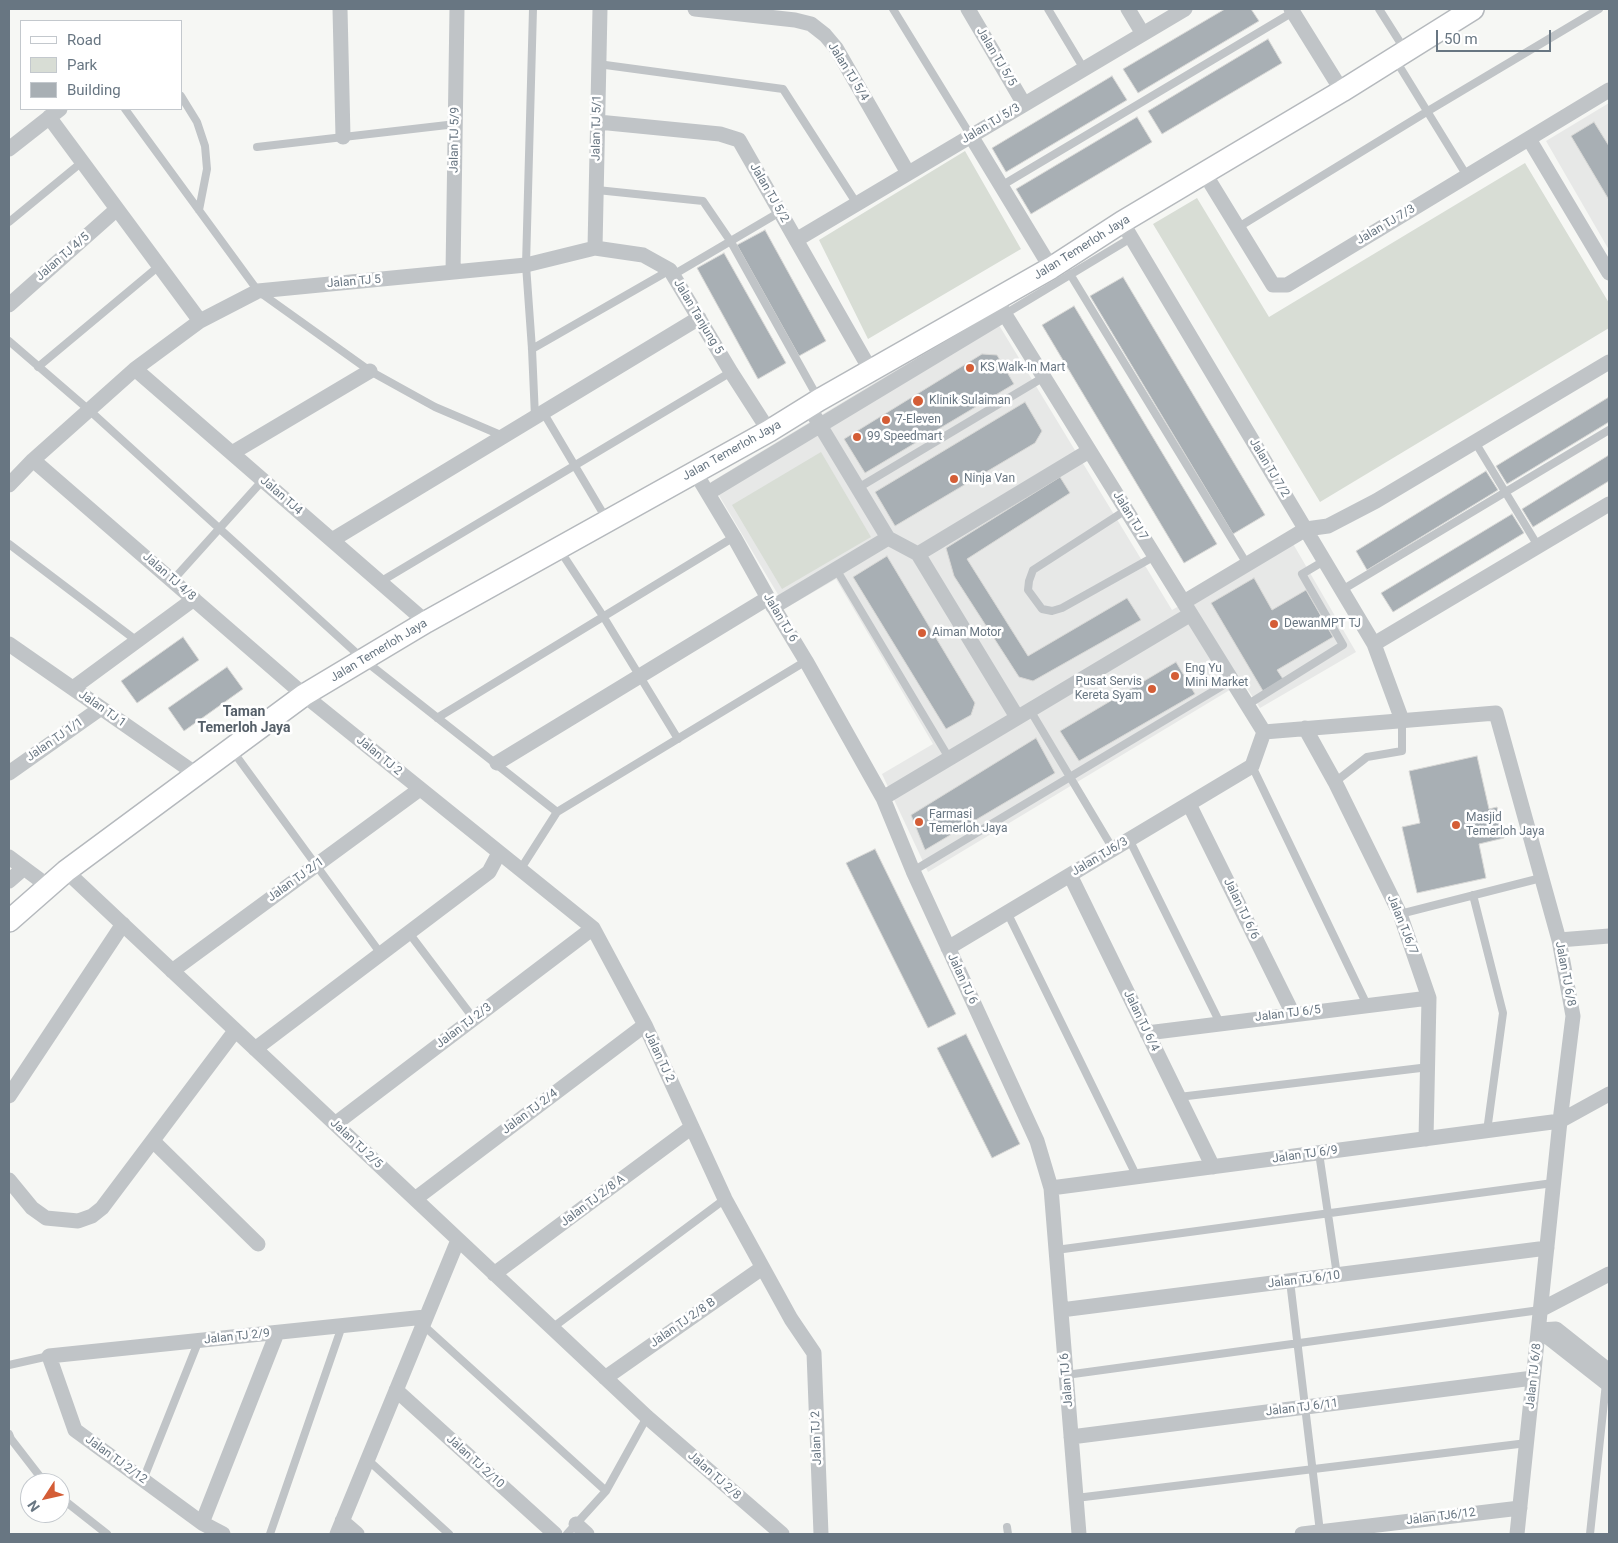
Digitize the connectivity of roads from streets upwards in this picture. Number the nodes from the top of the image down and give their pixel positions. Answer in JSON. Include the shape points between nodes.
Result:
{"nodes":[{"id":1,"x":340,"y":9,"type":"edge"},
{"id":2,"x":457,"y":9,"type":"edge"},
{"id":3,"x":600,"y":9,"type":"edge"},
{"id":4,"x":695,"y":9,"type":"edge"},
{"id":5,"x":968,"y":9,"type":"edge"},
{"id":6,"x":1128,"y":9,"type":"edge"},
{"id":7,"x":1185,"y":9,"type":"edge"},
{"id":8,"x":1292,"y":10,"type":"edge"},
{"id":9,"x":1462,"y":12,"type":"edge"},
{"id":10,"x":1142,"y":34,"type":"junction"},
{"id":11,"x":1609,"y":90,"type":"edge"},
{"id":12,"x":1342,"y":91,"type":"junction"},
{"id":13,"x":1024,"y":104,"type":"junction"},
{"id":14,"x":55,"y":113,"type":"edge"},
{"id":15,"x":598,"y":122,"type":"junction"},
{"id":16,"x":971,"y":136,"type":"junction"},
{"id":17,"x":343,"y":137,"type":"road end"},
{"id":18,"x":1529,"y":139,"type":"junction"},
{"id":19,"x":9,"y":149,"type":"edge"},
{"id":20,"x":908,"y":173,"type":"junction"},
{"id":21,"x":1205,"y":174,"type":"junction"},
{"id":22,"x":117,"y":209,"type":"junction"},
{"id":23,"x":1126,"y":230,"type":"junction"},
{"id":24,"x":796,"y":240,"type":"junction"},
{"id":25,"x":595,"y":248,"type":"junction"},
{"id":26,"x":1061,"y":271,"type":"junction"},
{"id":27,"x":453,"y":272,"type":"junction"},
{"id":28,"x":1609,"y":273,"type":"edge"},
{"id":29,"x":9,"y":305,"type":"edge"},
{"id":30,"x":1000,"y":307,"type":"junction"},
{"id":31,"x":699,"y":318,"type":"junction"},
{"id":32,"x":200,"y":321,"type":"junction"},
{"id":33,"x":1609,"y":362,"type":"edge"},
{"id":34,"x":135,"y":369,"type":"junction"},
{"id":35,"x":370,"y":371,"type":"road end"},
{"id":36,"x":871,"y":371,"type":"junction"},
{"id":37,"x":814,"y":404,"type":"junction"},
{"id":38,"x":820,"y":425,"type":"junction"},
{"id":39,"x":769,"y":431,"type":"junction"},
{"id":40,"x":1089,"y":451,"type":"junction"},
{"id":41,"x":232,"y":453,"type":"junction"},
{"id":42,"x":33,"y":460,"type":"junction"},
{"id":43,"x":695,"y":472,"type":"junction"},
{"id":44,"x":9,"y":485,"type":"edge"},
{"id":45,"x":708,"y":493,"type":"junction"},
{"id":46,"x":1609,"y":504,"type":"edge"},
{"id":47,"x":1306,"y":529,"type":"junction"},
{"id":48,"x":888,"y":538,"type":"junction"},
{"id":49,"x":332,"y":540,"type":"junction"},
{"id":50,"x":918,"y":554,"type":"junction"},
{"id":51,"x":194,"y":599,"type":"junction"},
{"id":52,"x":770,"y":602,"type":"junction"},
{"id":53,"x":1187,"y":608,"type":"junction"},
{"id":54,"x":426,"y":622,"type":"junction"},
{"id":55,"x":9,"y":644,"type":"edge"},
{"id":56,"x":1374,"y":644,"type":"junction"},
{"id":57,"x":73,"y":688,"type":"junction"},
{"id":58,"x":304,"y":695,"type":"junction"},
{"id":59,"x":100,"y":708,"type":"junction"},
{"id":60,"x":1023,"y":714,"type":"junction"},
{"id":61,"x":1402,"y":720,"type":"junction"},
{"id":62,"x":1305,"y":728,"type":"junction"},
{"id":63,"x":1264,"y":732,"type":"junction"},
{"id":64,"x":496,"y":763,"type":"road end"},
{"id":65,"x":9,"y":773,"type":"edge"},
{"id":66,"x":196,"y":774,"type":"junction"},
{"id":67,"x":420,"y":790,"type":"junction"},
{"id":68,"x":883,"y":798,"type":"junction"},
{"id":69,"x":1189,"y":804,"type":"junction"},
{"id":70,"x":499,"y":853,"type":"junction"},
{"id":71,"x":9,"y":857,"type":"edge"},
{"id":72,"x":24,"y":868,"type":"junction"},
{"id":73,"x":66,"y":871,"type":"junction"},
{"id":74,"x":1070,"y":875,"type":"junction"},
{"id":75,"x":9,"y":881,"type":"edge"},
{"id":76,"x":48,"y":886,"type":"junction"},
{"id":77,"x":9,"y":921,"type":"edge"},
{"id":78,"x":123,"y":924,"type":"junction"},
{"id":79,"x":593,"y":928,"type":"junction"},
{"id":80,"x":1609,"y":936,"type":"edge"},
{"id":81,"x":1559,"y":940,"type":"junction"},
{"id":82,"x":948,"y":948,"type":"junction"},
{"id":83,"x":172,"y":971,"type":"junction"},
{"id":84,"x":1429,"y":998,"type":"junction"},
{"id":85,"x":1293,"y":1014,"type":"junction"},
{"id":86,"x":645,"y":1025,"type":"junction"},
{"id":87,"x":235,"y":1031,"type":"junction"},
{"id":88,"x":1147,"y":1033,"type":"junction"},
{"id":89,"x":255,"y":1049,"type":"junction"},
{"id":90,"x":1609,"y":1094,"type":"edge"},
{"id":91,"x":9,"y":1096,"type":"edge"},
{"id":92,"x":1560,"y":1122,"type":"junction"},
{"id":93,"x":335,"y":1124,"type":"junction"},
{"id":94,"x":692,"y":1127,"type":"junction"},
{"id":95,"x":1426,"y":1139,"type":"junction"},
{"id":96,"x":153,"y":1141,"type":"junction"},
{"id":97,"x":1213,"y":1167,"type":"junction"},
{"id":98,"x":9,"y":1180,"type":"edge"},
{"id":99,"x":1051,"y":1188,"type":"junction"},
{"id":100,"x":415,"y":1199,"type":"junction"},
{"id":101,"x":458,"y":1240,"type":"junction"},
{"id":102,"x":258,"y":1244,"type":"dead end"},
{"id":103,"x":1547,"y":1248,"type":"junction"},
{"id":104,"x":762,"y":1268,"type":"junction"},
{"id":105,"x":494,"y":1274,"type":"junction"},
{"id":106,"x":1609,"y":1274,"type":"edge"},
{"id":107,"x":1061,"y":1310,"type":"junction"},
{"id":108,"x":1540,"y":1310,"type":"junction"},
{"id":109,"x":424,"y":1321,"type":"junction"},
{"id":110,"x":1539,"y":1330,"type":"junction"},
{"id":111,"x":277,"y":1332,"type":"junction"},
{"id":112,"x":49,"y":1356,"type":"joint"},
{"id":113,"x":605,"y":1378,"type":"junction"},
{"id":114,"x":1533,"y":1378,"type":"junction"},
{"id":115,"x":1608,"y":1380,"type":"edge"},
{"id":116,"x":396,"y":1390,"type":"junction"},
{"id":117,"x":647,"y":1417,"type":"joint"},
{"id":118,"x":1071,"y":1437,"type":"junction"},
{"id":119,"x":1520,"y":1508,"type":"junction"},
{"id":120,"x":202,"y":1523,"type":"junction"},
{"id":121,"x":339,"y":1528,"type":"edge"},
{"id":122,"x":223,"y":1534,"type":"edge"},
{"id":123,"x":357,"y":1534,"type":"edge"},
{"id":124,"x":555,"y":1534,"type":"edge"},
{"id":125,"x":782,"y":1534,"type":"edge"},
{"id":126,"x":821,"y":1534,"type":"edge"},
{"id":127,"x":1079,"y":1534,"type":"edge"},
{"id":128,"x":1302,"y":1534,"type":"edge"},
{"id":129,"x":1518,"y":1534,"type":"edge"}],
"edges":[{"from":1,"to":17,"type":"street"},
{"from":2,"to":27,"type":"street","name":"Jalan TJ 5/9"},
{"from":3,"to":15,"type":"street","name":"Jalan TJ 5/1"},
{"from":4,"to":20,"type":"street","name":"Jalan TJ 5/4","via":[[811,24],[836,48]]},
{"from":5,"to":13,"type":"street","name":"Jalan TJ 5/5"},
{"from":6,"to":10,"type":"street"},
{"from":7,"to":10,"type":"street","name":"Jalan TJ 5/3"},
{"from":8,"to":12,"type":"street"},
{"from":9,"to":12,"type":"street","name":"Jalan Temerloh Jaya"},
{"from":10,"to":13,"type":"street","name":"Jalan TJ 5/3"},
{"from":11,"to":18,"type":"street","name":"Jalan TJ 7/3"},
{"from":12,"to":21,"type":"street","name":"Jalan Temerloh Jaya"},
{"from":13,"to":16,"type":"street","name":"Jalan TJ 5/3"},
{"from":14,"to":19,"type":"street"},
{"from":14,"to":22,"type":"street","via":[[82,162]]},
{"from":15,"to":24,"type":"street","name":"Jalan TJ 5/2","via":[[720,134],[739,140]]},
{"from":15,"to":25,"type":"street","name":"Jalan TJ 5/1"},
{"from":16,"to":20,"type":"street","name":"Jalan TJ 5/3"},
{"from":16,"to":26,"type":"street","via":[[1001,186]]},
{"from":18,"to":21,"type":"street","name":"Jalan TJ 7/3","via":[[1287,285],[1273,285]]},
{"from":18,"to":28,"type":"street"},
{"from":20,"to":24,"type":"street","name":"Jalan TJ 5/3"},
{"from":21,"to":23,"type":"street","name":"Jalan Temerloh Jaya"},
{"from":22,"to":29,"type":"street","name":"Jalan TJ 4/5"},
{"from":22,"to":32,"type":"street"},
{"from":23,"to":26,"type":"street","name":"Jalan Temerloh Jaya"},
{"from":23,"to":47,"type":"street","name":"Jalan TJ 7/2"},
{"from":24,"to":36,"type":"street","name":"Jalan TJ 5/2"},
{"from":25,"to":27,"type":"street","name":"Jalan TJ 5","via":[[526,265]]},
{"from":25,"to":31,"type":"street","name":"Jalan Tanjung 5","via":[[643,255],[672,272]]},
{"from":26,"to":30,"type":"street","name":"Jalan Temerloh Jaya"},
{"from":27,"to":32,"type":"street","name":"Jalan TJ 5","via":[[258,291]]},
{"from":30,"to":36,"type":"street","name":"Jalan Temerloh Jaya"},
{"from":30,"to":38,"type":"street"},
{"from":30,"to":40,"type":"street","name":"Jalan TJ 7"},
{"from":31,"to":39,"type":"street","name":"Jalan Tanjung 5"},
{"from":31,"to":49,"type":"street"},
{"from":32,"to":34,"type":"street","name":"Jalan TJ 5"},
{"from":33,"to":47,"type":"street","via":[[1376,500],[1328,526]]},
{"from":34,"to":41,"type":"street","name":"Jalan TJ4"},
{"from":34,"to":42,"type":"street","name":"Jalan TJ 5"},
{"from":35,"to":41,"type":"street"},
{"from":36,"to":37,"type":"street","name":"Jalan Temerloh Jaya"},
{"from":37,"to":38,"type":"street"},
{"from":37,"to":39,"type":"street","name":"Jalan Temerloh Jaya"},
{"from":38,"to":45,"type":"street"},
{"from":38,"to":48,"type":"street"},
{"from":39,"to":43,"type":"street","name":"Jalan Temerloh Jaya"},
{"from":40,"to":50,"type":"street"},
{"from":40,"to":53,"type":"street","name":"Jalan TJ 7"},
{"from":41,"to":49,"type":"street","name":"Jalan TJ4"},
{"from":42,"to":44,"type":"street","name":"Jalan TJ 5"},
{"from":42,"to":51,"type":"street","name":"Jalan TJ 4/8"},
{"from":43,"to":45,"type":"street","name":"Jalan TJ 6"},
{"from":43,"to":54,"type":"street","name":"Jalan Temerloh Jaya"},
{"from":45,"to":52,"type":"street","name":"Jalan TJ 6"},
{"from":46,"to":56,"type":"street"},
{"from":47,"to":53,"type":"street","via":[[1247,564]]},
{"from":47,"to":56,"type":"street","name":"Jalan TJ 7/2"},
{"from":48,"to":50,"type":"street"},
{"from":48,"to":52,"type":"street"},
{"from":49,"to":54,"type":"street","name":"Jalan TJ4"},
{"from":50,"to":60,"type":"street"},
{"from":51,"to":57,"type":"street"},
{"from":51,"to":58,"type":"street","name":"Jalan TJ 4/8"},
{"from":52,"to":64,"type":"street"},
{"from":52,"to":68,"type":"street","name":"Jalan TJ 6"},
{"from":53,"to":60,"type":"street"},
{"from":53,"to":63,"type":"street","name":"Jalan TJ 7"},
{"from":54,"to":58,"type":"street","name":"Jalan Temerloh Jaya"},
{"from":55,"to":57,"type":"street","name":"Jalan TJ 1"},
{"from":56,"to":61,"type":"street","name":"Jalan TJ 7/2"},
{"from":57,"to":59,"type":"street","name":"Jalan TJ 1"},
{"from":58,"to":66,"type":"street","name":"Jalan Temerloh Jaya"},
{"from":58,"to":67,"type":"street","name":"Jalan TJ 2"},
{"from":59,"to":65,"type":"street","name":"Jalan TJ 1/1"},
{"from":59,"to":66,"type":"street","name":"Jalan TJ 1"},
{"from":60,"to":68,"type":"street"},
{"from":61,"to":62,"type":"street","name":"Jalan TJ 6/8"},
{"from":61,"to":81,"type":"street","name":"Jalan TJ 6/8","via":[[1496,713]]},
{"from":62,"to":63,"type":"street","name":"Jalan TJ 6/8"},
{"from":62,"to":84,"type":"street","name":"Jalan TJ6/7","via":[[1400,914]]},
{"from":63,"to":69,"type":"street","name":"Jalan TJ6/3","via":[[1252,766]]},
{"from":66,"to":73,"type":"street","name":"Jalan Temerloh Jaya"},
{"from":67,"to":70,"type":"street","name":"Jalan TJ 2"},
{"from":67,"to":83,"type":"street","name":"Jalan TJ 2/1"},
{"from":68,"to":82,"type":"street","name":"Jalan TJ 6"},
{"from":69,"to":74,"type":"street","name":"Jalan TJ6/3"},
{"from":69,"to":85,"type":"street","name":"Jalan TJ 6/6"},
{"from":70,"to":79,"type":"street","name":"Jalan TJ 2"},
{"from":70,"to":89,"type":"street","via":[[489,872]]},
{"from":71,"to":72,"type":"street"},
{"from":72,"to":75,"type":"street"},
{"from":72,"to":76,"type":"street"},
{"from":73,"to":76,"type":"street","name":"Jalan Temerloh Jaya"},
{"from":73,"to":78,"type":"street","name":"Jalan TJ 2/5"},
{"from":74,"to":82,"type":"street","name":"Jalan TJ6/3"},
{"from":74,"to":88,"type":"street","name":"Jalan TJ 6/4"},
{"from":76,"to":77,"type":"street","name":"Jalan Temerloh Jaya"},
{"from":78,"to":83,"type":"street","name":"Jalan TJ 2/5"},
{"from":78,"to":91,"type":"street"},
{"from":79,"to":86,"type":"street","name":"Jalan TJ 2"},
{"from":79,"to":93,"type":"street","name":"Jalan TJ 2/3"},
{"from":80,"to":81,"type":"street"},
{"from":81,"to":92,"type":"street","name":"Jalan TJ 6/8","via":[[1573,1016]]},
{"from":82,"to":99,"type":"street","name":"Jalan TJ 6","via":[[1037,1141]]},
{"from":83,"to":87,"type":"street","name":"Jalan TJ 2/5"},
{"from":84,"to":85,"type":"street","name":"Jalan TJ 6/5"},
{"from":84,"to":95,"type":"street","name":"Jalan TJ6/7"},
{"from":85,"to":88,"type":"street","name":"Jalan TJ 6/5"},
{"from":86,"to":94,"type":"street","name":"Jalan TJ 2"},
{"from":86,"to":100,"type":"street","name":"Jalan TJ 2/4"},
{"from":87,"to":89,"type":"street","name":"Jalan TJ 2/5"},
{"from":87,"to":96,"type":"street"},
{"from":88,"to":97,"type":"street","name":"Jalan TJ 6/4"},
{"from":89,"to":93,"type":"street","name":"Jalan TJ 2/5"},
{"from":90,"to":92,"type":"street"},
{"from":92,"to":95,"type":"street","name":"Jalan TJ 6/9"},
{"from":92,"to":103,"type":"street","name":"Jalan TJ 6/8"},
{"from":93,"to":100,"type":"street","name":"Jalan TJ 2/5"},
{"from":94,"to":104,"type":"street","name":"Jalan TJ 2","via":[[724,1199]]},
{"from":94,"to":105,"type":"street","name":"Jalan TJ 2/8 A"},
{"from":95,"to":97,"type":"street","name":"Jalan TJ 6/9"},
{"from":96,"to":98,"type":"street","via":[[102,1208],[78,1221],[46,1218],[32,1208]]},
{"from":96,"to":102,"type":"street"},
{"from":97,"to":99,"type":"street","name":"Jalan TJ 6/9"},
{"from":99,"to":107,"type":"street","name":"Jalan TJ 6"},
{"from":100,"to":101,"type":"street","name":"Jalan TJ 2/5"},
{"from":101,"to":105,"type":"street","name":"Jalan TJ 2/5"},
{"from":101,"to":109,"type":"street"},
{"from":103,"to":107,"type":"street","name":"Jalan TJ 6/10"},
{"from":103,"to":108,"type":"street","name":"Jalan TJ 6/8"},
{"from":104,"to":113,"type":"street","name":"Jalan TJ 2/8 B"},
{"from":104,"to":126,"type":"street","name":"Jalan TJ 2","via":[[814,1353]]},
{"from":105,"to":113,"type":"street","name":"Jalan TJ 2/5"},
{"from":106,"to":108,"type":"street"},
{"from":107,"to":118,"type":"street","name":"Jalan TJ 6"},
{"from":108,"to":110,"type":"street","name":"Jalan TJ 6/8"},
{"from":109,"to":111,"type":"street","name":"Jalan TJ 2/9"},
{"from":109,"to":116,"type":"street"},
{"from":110,"to":114,"type":"street","name":"Jalan TJ 6/8"},
{"from":110,"to":115,"type":"street","via":[[1556,1329]]},
{"from":111,"to":112,"type":"street","name":"Jalan TJ 2/9"},
{"from":111,"to":120,"type":"street"},
{"from":112,"to":120,"type":"street","name":"Jalan TJ 2/12","via":[[76,1430]]},
{"from":113,"to":117,"type":"street","name":"Jalan TJ 2/5"},
{"from":114,"to":118,"type":"street","name":"Jalan TJ 6/11"},
{"from":114,"to":119,"type":"street","name":"Jalan TJ 6/8"},
{"from":116,"to":121,"type":"street"},
{"from":116,"to":124,"type":"street","name":"Jalan TJ 2/10"},
{"from":117,"to":125,"type":"street","name":"Jalan TJ 2/8"},
{"from":118,"to":127,"type":"street","name":"Jalan TJ 6"},
{"from":119,"to":128,"type":"street","name":"Jalan TJ6/12"},
{"from":119,"to":129,"type":"street","name":"Jalan TJ 6/8"},
{"from":120,"to":122,"type":"street","name":"Jalan TJ 2/12"},
{"from":121,"to":123,"type":"street"}]}
